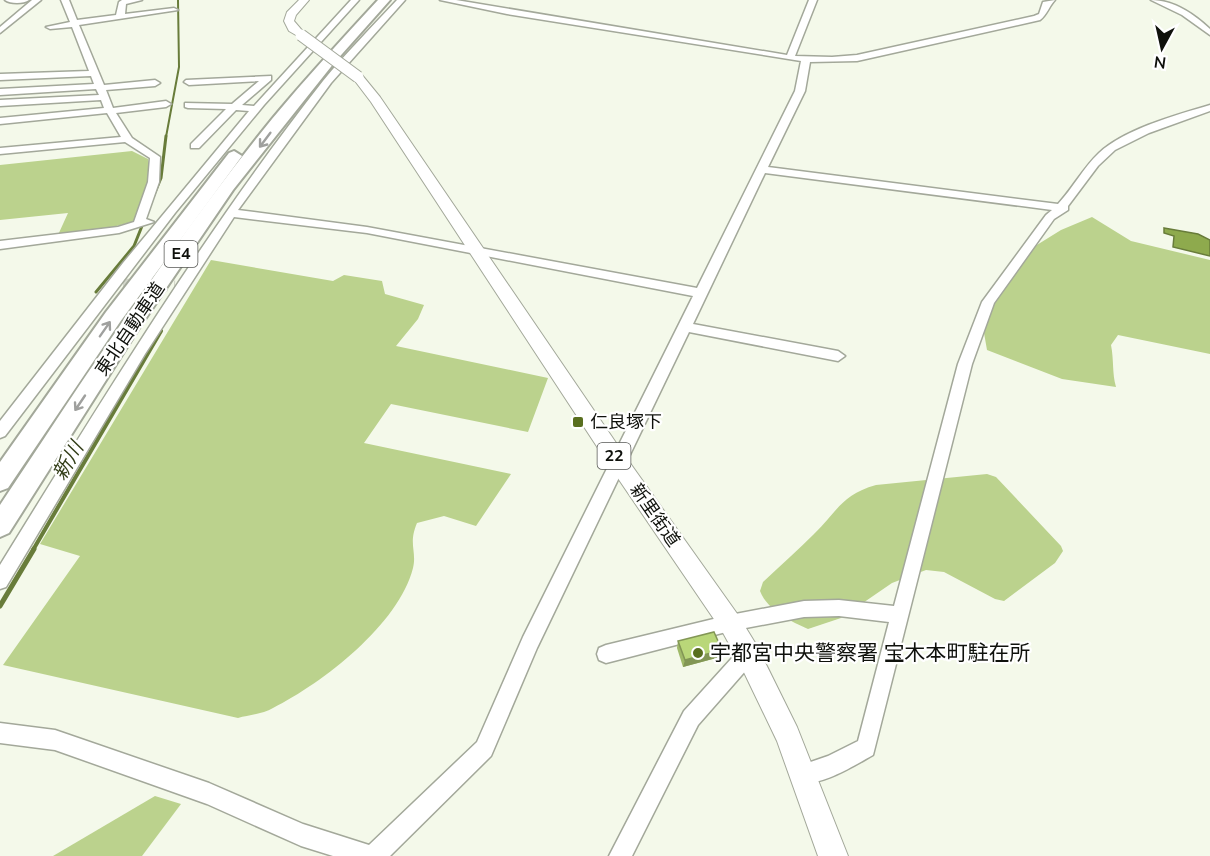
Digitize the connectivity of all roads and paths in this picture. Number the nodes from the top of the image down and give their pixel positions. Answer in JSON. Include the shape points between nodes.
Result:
{"nodes":[{"id":1,"x":9,"y":0,"type":"edge"},
{"id":2,"x":25,"y":0,"type":"edge"},
{"id":3,"x":36,"y":0,"type":"edge"},
{"id":4,"x":65,"y":0,"type":"edge"},
{"id":5,"x":138,"y":0,"type":"edge"},
{"id":6,"x":174,"y":0,"type":"edge"},
{"id":7,"x":304,"y":0,"type":"edge"},
{"id":8,"x":355,"y":0,"type":"edge"},
{"id":9,"x":370,"y":0,"type":"edge"},
{"id":10,"x":384,"y":0,"type":"edge"},
{"id":11,"x":401,"y":0,"type":"edge"},
{"id":12,"x":444,"y":0,"type":"edge"},
{"id":13,"x":813,"y":0,"type":"edge"},
{"id":14,"x":1051,"y":0,"type":"edge"},
{"id":15,"x":1155,"y":0,"type":"edge"},
{"id":16,"x":1174,"y":3,"type":"edge"},
{"id":17,"x":120,"y":17,"type":"junction"},
{"id":18,"x":1193,"y":17,"type":"junction"},
{"id":19,"x":1210,"y":22,"type":"edge"},
{"id":20,"x":74,"y":23,"type":"junction"},
{"id":21,"x":50,"y":27,"type":"dead end"},
{"id":22,"x":0,"y":31,"type":"edge"},
{"id":23,"x":1210,"y":33,"type":"edge"},
{"id":24,"x":798,"y":59,"type":"junction"},
{"id":25,"x":90,"y":63,"type":"junction"},
{"id":26,"x":0,"y":68,"type":"edge"},
{"id":27,"x":94,"y":73,"type":"junction"},
{"id":28,"x":0,"y":77,"type":"edge"},
{"id":29,"x":155,"y":82,"type":"dead end"},
{"id":30,"x":189,"y":82,"type":"dead end"},
{"id":31,"x":101,"y":91,"type":"junction"},
{"id":32,"x":0,"y":92,"type":"edge"},
{"id":33,"x":0,"y":103,"type":"edge"},
{"id":34,"x":166,"y":104,"type":"dead end"},
{"id":35,"x":188,"y":105,"type":"dead end"},
{"id":36,"x":234,"y":107,"type":"junction"},
{"id":37,"x":1210,"y":108,"type":"edge"},
{"id":38,"x":257,"y":109,"type":"junction"},
{"id":39,"x":109,"y":111,"type":"junction"},
{"id":40,"x":38,"y":117,"type":"junction"},
{"id":41,"x":1,"y":122,"type":"edge"},
{"id":42,"x":29,"y":132,"type":"dead end"},
{"id":43,"x":127,"y":139,"type":"junction"},
{"id":44,"x":195,"y":146,"type":"dead end"},
{"id":45,"x":0,"y":151,"type":"edge"},
{"id":46,"x":762,"y":169,"type":"junction"},
{"id":47,"x":1064,"y":208,"type":"junction"},
{"id":48,"x":231,"y":213,"type":"junction"},
{"id":49,"x":151,"y":222,"type":"junction"},
{"id":50,"x":0,"y":245,"type":"edge"},
{"id":51,"x":476,"y":251,"type":"junction"},
{"id":52,"x":701,"y":293,"type":"junction"},
{"id":53,"x":685,"y":327,"type":"junction"},
{"id":54,"x":838,"y":356,"type":"dead end"},
{"id":55,"x":0,"y":432,"type":"edge"},
{"id":56,"x":618,"y":462,"type":"junction"},
{"id":57,"x":0,"y":481,"type":"edge"},
{"id":58,"x":0,"y":526,"type":"edge"},
{"id":59,"x":0,"y":581,"type":"edge"},
{"id":60,"x":901,"y":615,"type":"junction"},
{"id":61,"x":730,"y":623,"type":"junction"},
{"id":62,"x":606,"y":654,"type":"dead end"},
{"id":63,"x":748,"y":654,"type":"junction"},
{"id":64,"x":0,"y":733,"type":"edge"},
{"id":65,"x":803,"y":774,"type":"junction"},
{"id":66,"x":368,"y":856,"type":"edge"},
{"id":67,"x":374,"y":856,"type":"edge"},
{"id":68,"x":620,"y":856,"type":"edge"},
{"id":69,"x":833,"y":856,"type":"edge"}],
"edges":[{"from":1,"to":2,"type":"street"},
{"from":3,"to":22,"type":"street"},
{"from":4,"to":20,"type":"street"},
{"from":5,"to":17,"type":"street","via":[[123,2]]},
{"from":6,"to":17,"type":"street","via":[[174,13]]},
{"from":7,"to":51,"type":"main road","name":"新里街道","number":"22","bridge":true,"via":[[291,14],[293,29],[358,77]]},
{"from":8,"to":38,"type":"street","via":[[338,13]]},
{"from":57,"to":9,"type":"highway","name":"東北自動車道","number":"E4","one_way":true,"via":[[213,182],[285,93]]},
{"from":10,"to":58,"type":"highway","name":"東北自動車道","number":"E4","one_way":true,"via":[[308,86],[233,182],[137,317]]},
{"from":11,"to":48,"type":"street","via":[[328,81]]},
{"from":12,"to":24,"type":"street"},
{"from":13,"to":24,"type":"street"},
{"from":14,"to":24,"type":"street","via":[[1037,18],[857,58]]},
{"from":15,"to":16,"type":"street"},
{"from":16,"to":18,"type":"street"},
{"from":17,"to":20,"type":"street"},
{"from":18,"to":19,"type":"street"},
{"from":18,"to":23,"type":"street"},
{"from":20,"to":21,"type":"street"},
{"from":20,"to":25,"type":"street"},
{"from":24,"to":46,"type":"street","via":[[800,91]]},
{"from":25,"to":26,"type":"street"},
{"from":25,"to":27,"type":"street"},
{"from":27,"to":28,"type":"street"},
{"from":27,"to":31,"type":"street"},
{"from":29,"to":31,"type":"street"},
{"from":30,"to":36,"type":"street","via":[[268,78]]},
{"from":31,"to":32,"type":"street"},
{"from":31,"to":33,"type":"street"},
{"from":31,"to":39,"type":"street"},
{"from":34,"to":39,"type":"street"},
{"from":35,"to":36,"type":"street"},
{"from":36,"to":38,"type":"street"},
{"from":36,"to":44,"type":"street"},
{"from":37,"to":47,"type":"street","via":[[1110,148],[1076,187]]},
{"from":38,"to":49,"type":"street"},
{"from":39,"to":40,"type":"street"},
{"from":39,"to":43,"type":"street"},
{"from":40,"to":41,"type":"street"},
{"from":40,"to":42,"type":"street"},
{"from":43,"to":45,"type":"street"},
{"from":43,"to":49,"type":"street","via":[[155,157]]},
{"from":46,"to":47,"type":"street"},
{"from":46,"to":52,"type":"street"},
{"from":47,"to":60,"type":"street","via":[[1050,217],[988,302],[965,364]]},
{"from":48,"to":51,"type":"street","via":[[368,230]]},
{"from":48,"to":59,"type":"street","via":[[179,286]]},
{"from":49,"to":50,"type":"street","via":[[119,230]]},
{"from":49,"to":55,"type":"street","via":[[117,284]]},
{"from":51,"to":52,"type":"street"},
{"from":51,"to":56,"type":"main road","name":"新里街道","number":"22"},
{"from":52,"to":53,"type":"street"},
{"from":53,"to":54,"type":"street"},
{"from":53,"to":56,"type":"street"},
{"from":56,"to":61,"type":"main road","name":"新里街道","number":"22"},
{"from":56,"to":67,"type":"street","via":[[530,643],[484,749]]},
{"from":60,"to":61,"type":"street","via":[[817,608]]},
{"from":60,"to":65,"type":"street","via":[[866,748],[831,766]]},
{"from":61,"to":62,"type":"street"},
{"from":61,"to":63,"type":"main road","name":"新里街道","number":"22"},
{"from":63,"to":65,"type":"main road","name":"新里街道","number":"22"},
{"from":63,"to":68,"type":"street","via":[[692,718]]},
{"from":64,"to":66,"type":"street","via":[[56,740],[209,794],[301,835]]},
{"from":65,"to":69,"type":"main road","name":"新里街道","number":"22"}]}
